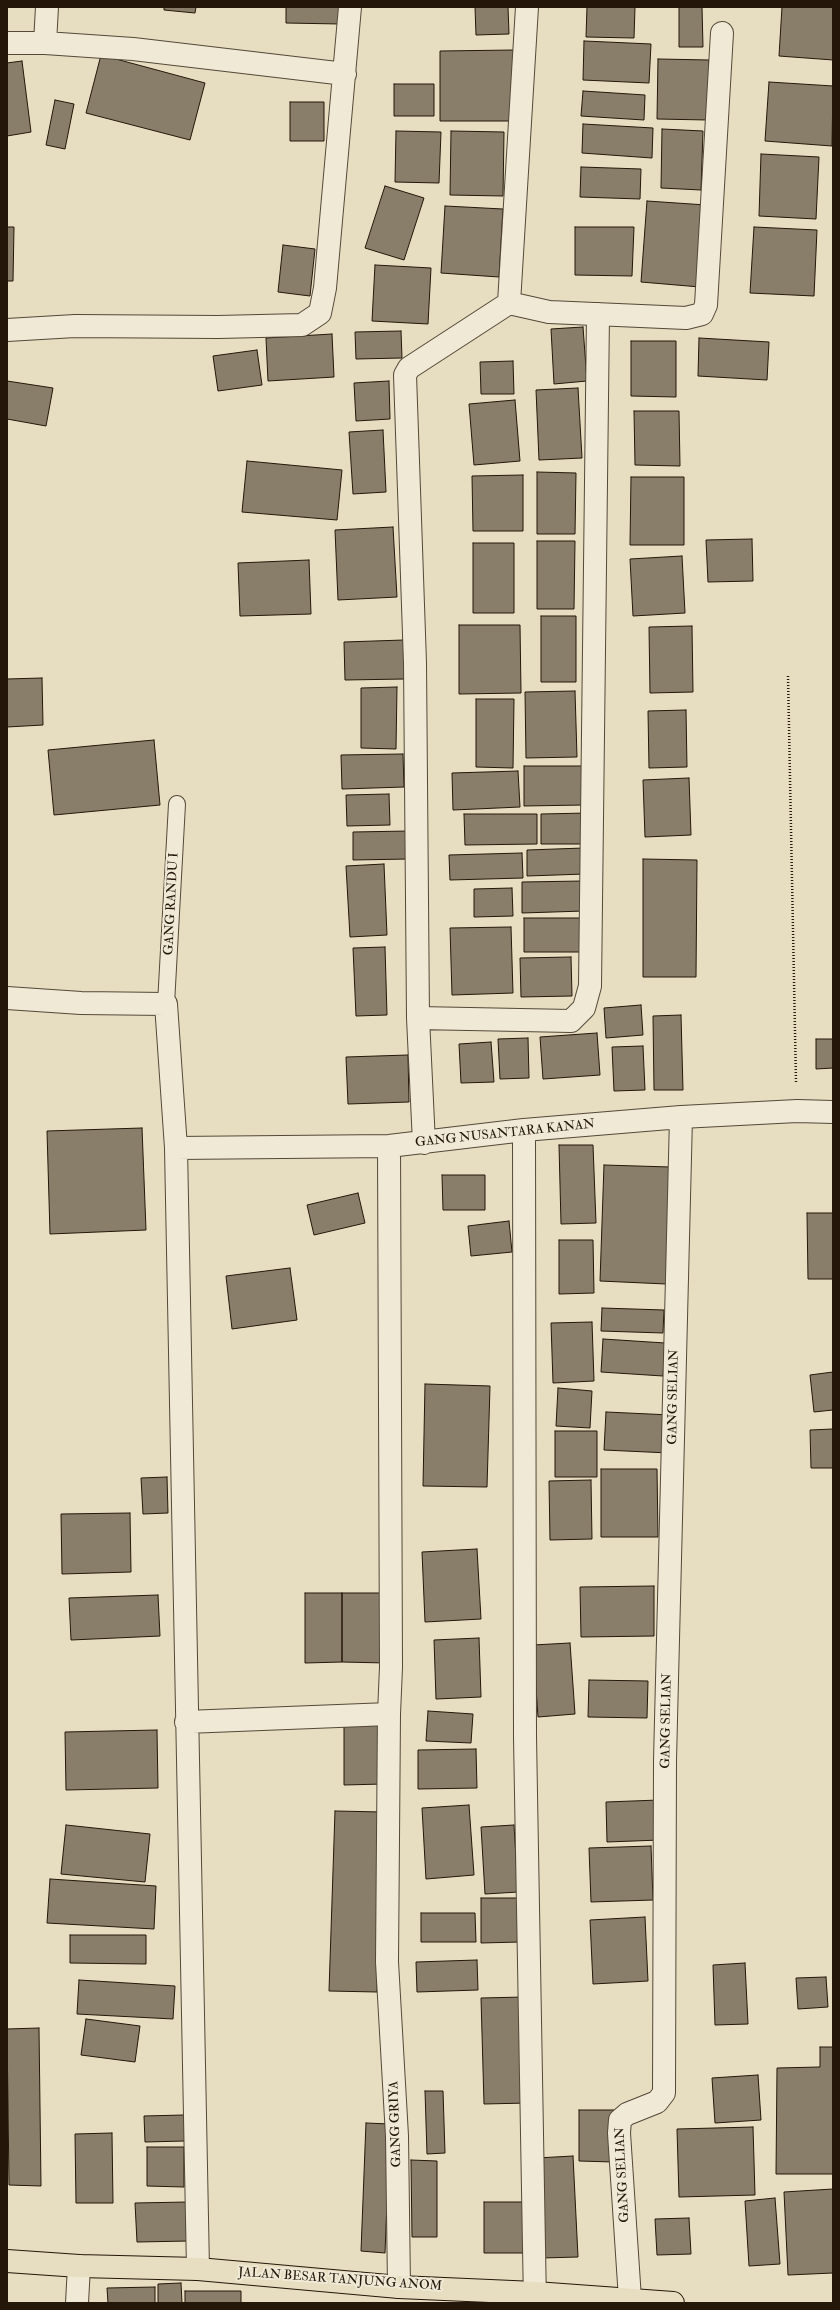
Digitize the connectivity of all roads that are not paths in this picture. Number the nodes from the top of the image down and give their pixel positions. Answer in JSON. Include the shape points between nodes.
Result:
{"nodes":[{"id":1,"x":47,"y":7,"type":"edge"},
{"id":2,"x":350,"y":7,"type":"edge"},
{"id":3,"x":527,"y":7,"type":"edge"},
{"id":4,"x":722,"y":33,"type":"dead end"},
{"id":5,"x":7,"y":43,"type":"edge"},
{"id":6,"x":45,"y":43,"type":"junction"},
{"id":7,"x":345,"y":74,"type":"junction"},
{"id":8,"x":509,"y":302,"type":"junction"},
{"id":9,"x":598,"y":314,"type":"junction"},
{"id":10,"x":7,"y":330,"type":"edge"},
{"id":11,"x":178,"y":804,"type":"dead end"},
{"id":12,"x":7,"y":998,"type":"edge"},
{"id":13,"x":166,"y":1004,"type":"junction"},
{"id":14,"x":418,"y":1018,"type":"junction"},
{"id":15,"x":833,"y":1112,"type":"edge"},
{"id":16,"x":681,"y":1118,"type":"junction"},
{"id":17,"x":524,"y":1130,"type":"junction"},
{"id":18,"x":424,"y":1143,"type":"junction"},
{"id":19,"x":389,"y":1146,"type":"junction"},
{"id":20,"x":176,"y":1148,"type":"junction"},
{"id":21,"x":388,"y":1714,"type":"junction"},
{"id":22,"x":186,"y":1722,"type":"junction"},
{"id":23,"x":7,"y":2261,"type":"edge"},
{"id":24,"x":79,"y":2266,"type":"junction"},
{"id":25,"x":198,"y":2269,"type":"junction"},
{"id":26,"x":399,"y":2287,"type":"junction"},
{"id":27,"x":535,"y":2298,"type":"edge"},
{"id":28,"x":630,"y":2299,"type":"junction"},
{"id":29,"x":77,"y":2303,"type":"edge"},
{"id":30,"x":673,"y":2303,"type":"edge"}],
"edges":[{"from":1,"to":6,"type":"street"},
{"from":2,"to":7,"type":"street"},
{"from":3,"to":8,"type":"street"},
{"from":4,"to":9,"type":"street","via":[[706,305],[702,314],[686,318]]},
{"from":5,"to":6,"type":"street"},
{"from":6,"to":7,"type":"street","via":[[133,49]]},
{"from":7,"to":10,"type":"street","via":[[325,288],[320,313],[302,325],[75,326]]},
{"from":8,"to":9,"type":"street","via":[[549,312]]},
{"from":8,"to":14,"type":"street","via":[[409,368],[404,382],[415,663]]},
{"from":9,"to":14,"type":"street","via":[[590,986],[584,1008],[571,1021]]},
{"from":11,"to":13,"type":"lane","name":"GANG RANDU I"},
{"from":12,"to":13,"type":"street","via":[[81,1003]]},
{"from":13,"to":20,"type":"street"},
{"from":14,"to":18,"type":"street"},
{"from":15,"to":16,"type":"street","name":"GANG NUSANTARA KANAN","via":[[797,1111]]},
{"from":16,"to":17,"type":"street","name":"GANG NUSANTARA KANAN"},
{"from":16,"to":28,"type":"street","name":"GANG SELIAN","via":[[666,1760],[664,2093],[657,2102],[627,2114],[620,2120]]},
{"from":17,"to":18,"type":"street","name":"GANG NUSANTARA KANAN"},
{"from":17,"to":27,"type":"street","via":[[525,1738]]},
{"from":18,"to":19,"type":"street","name":"GANG NUSANTARA KANAN"},
{"from":19,"to":20,"type":"street","name":"GANG NUSANTARA KANAN"},
{"from":19,"to":21,"type":"street","name":"GANG GRIYA","via":[[391,1667]]},
{"from":20,"to":22,"type":"street"},
{"from":21,"to":22,"type":"street"},
{"from":21,"to":26,"type":"street","name":"GANG GRIYA","via":[[387,1962],[397,2136]]},
{"from":22,"to":25,"type":"street"},
{"from":23,"to":24,"type":"main road","name":"JALAN BESAR TANJUNG ANOM"},
{"from":24,"to":25,"type":"main road","name":"JALAN BESAR TANJUNG ANOM"},
{"from":24,"to":29,"type":"street"},
{"from":25,"to":26,"type":"main road","name":"JALAN BESAR TANJUNG ANOM"},
{"from":26,"to":27,"type":"main road","name":"JALAN BESAR TANJUNG ANOM"},
{"from":27,"to":28,"type":"main road","name":"JALAN BESAR TANJUNG ANOM"},
{"from":28,"to":30,"type":"main road","name":"JALAN BESAR TANJUNG ANOM"}]}
